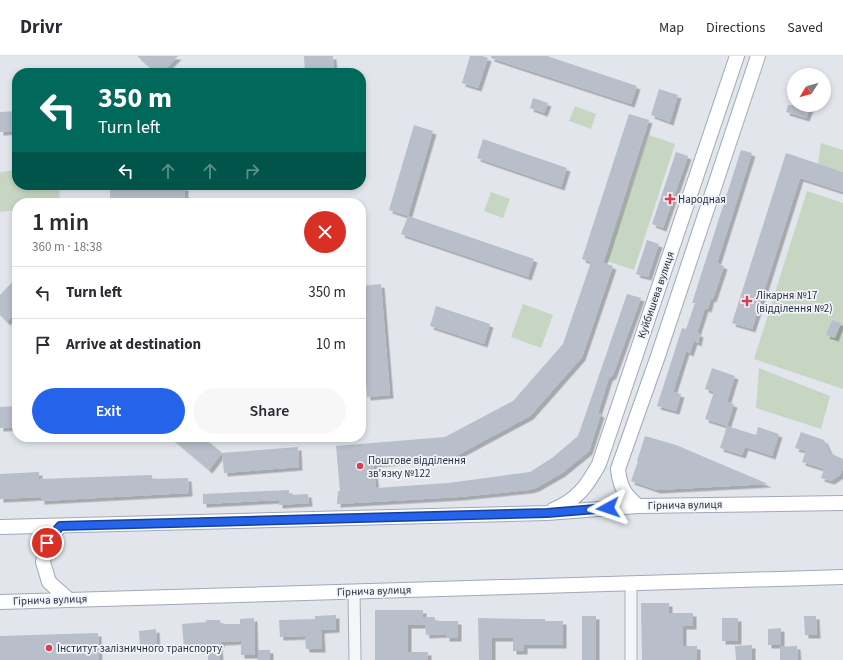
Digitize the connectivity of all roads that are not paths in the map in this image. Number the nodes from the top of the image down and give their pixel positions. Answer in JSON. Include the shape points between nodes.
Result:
{"nodes":[{"id":1,"x":737,"y":56,"type":"edge"},
{"id":2,"x":758,"y":56,"type":"edge"},
{"id":3,"x":599,"y":464,"type":"junction"},
{"id":4,"x":618,"y":469,"type":"junction"},
{"id":5,"x":843,"y":504,"type":"edge"},
{"id":6,"x":638,"y":506,"type":"junction"},
{"id":7,"x":547,"y":513,"type":"junction"},
{"id":8,"x":60,"y":526,"type":"junction"},
{"id":9,"x":0,"y":527,"type":"edge"},
{"id":10,"x":843,"y":577,"type":"edge"},
{"id":11,"x":632,"y":584,"type":"junction"},
{"id":12,"x":354,"y":592,"type":"junction"},
{"id":13,"x":69,"y":600,"type":"junction"},
{"id":14,"x":0,"y":602,"type":"edge"},
{"id":15,"x":355,"y":660,"type":"edge"},
{"id":16,"x":631,"y":660,"type":"edge"}],
"edges":[{"from":1,"to":3,"type":"main road","name":"Куйбишева вулиця"},
{"from":2,"to":4,"type":"main road","name":"Куйбишева вулиця"},
{"from":3,"to":4,"type":"main road","via":[[602,471],[607,473]]},
{"from":3,"to":7,"type":"main road","name":"Куйбишева вулиця","via":[[581,492],[566,505]]},
{"from":4,"to":6,"type":"main road","via":[[623,490]]},
{"from":5,"to":6,"type":"main road","name":"Гірнича вулиця"},
{"from":6,"to":7,"type":"main road","name":"Гірнича вулиця"},
{"from":7,"to":8,"type":"main road","name":"Гірнича вулиця"},
{"from":8,"to":9,"type":"main road","name":"Гірнича вулиця"},
{"from":8,"to":13,"type":"main road","via":[[47,543],[43,562],[49,582]]},
{"from":10,"to":11,"type":"main road","name":"Гірнича вулиця"},
{"from":11,"to":12,"type":"main road","name":"Гірнича вулиця"},
{"from":11,"to":16,"type":"street"},
{"from":12,"to":13,"type":"main road","name":"Гірнича вулиця"},
{"from":12,"to":15,"type":"street"},
{"from":13,"to":14,"type":"main road","name":"Гірнича вулиця"}]}
